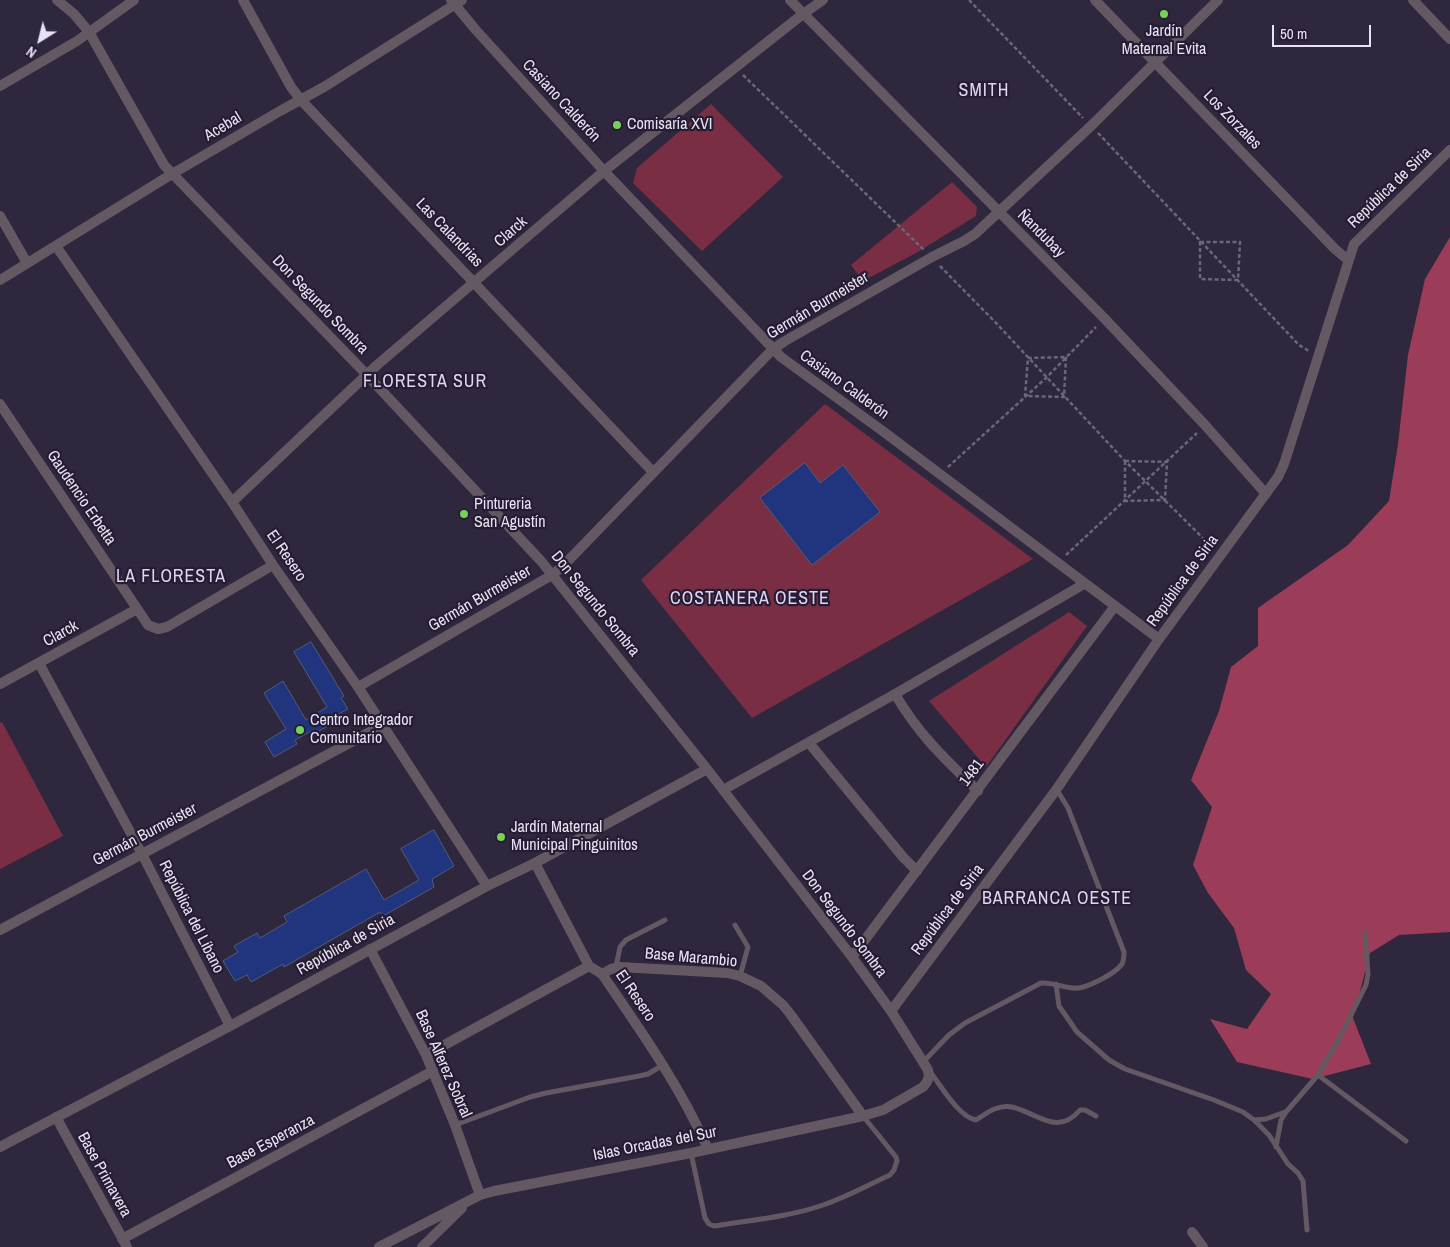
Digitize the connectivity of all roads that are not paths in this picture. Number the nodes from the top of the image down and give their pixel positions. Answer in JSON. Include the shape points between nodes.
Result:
{"nodes":[{"id":1,"x":58,"y":0,"type":"edge"},
{"id":2,"x":134,"y":0,"type":"edge"},
{"id":3,"x":244,"y":0,"type":"edge"},
{"id":4,"x":790,"y":0,"type":"edge"},
{"id":5,"x":823,"y":0,"type":"edge"},
{"id":6,"x":1095,"y":0,"type":"edge"},
{"id":7,"x":1218,"y":0,"type":"edge"},
{"id":8,"x":1413,"y":0,"type":"edge"},
{"id":9,"x":456,"y":2,"type":"edge"},
{"id":10,"x":802,"y":14,"type":"junction"},
{"id":11,"x":89,"y":32,"type":"junction"},
{"id":12,"x":1450,"y":39,"type":"edge"},
{"id":13,"x":1156,"y":62,"type":"junction"},
{"id":14,"x":0,"y":86,"type":"edge"},
{"id":15,"x":301,"y":100,"type":"junction"},
{"id":16,"x":1450,"y":150,"type":"edge"},
{"id":17,"x":604,"y":171,"type":"junction"},
{"id":18,"x":172,"y":174,"type":"junction"},
{"id":19,"x":998,"y":213,"type":"junction"},
{"id":20,"x":0,"y":216,"type":"edge"},
{"id":21,"x":56,"y":246,"type":"junction"},
{"id":22,"x":1348,"y":260,"type":"junction"},
{"id":23,"x":27,"y":263,"type":"junction"},
{"id":24,"x":0,"y":280,"type":"edge"},
{"id":25,"x":475,"y":283,"type":"junction"},
{"id":26,"x":772,"y":349,"type":"junction"},
{"id":27,"x":367,"y":375,"type":"junction"},
{"id":28,"x":0,"y":404,"type":"edge"},
{"id":29,"x":653,"y":472,"type":"junction"},
{"id":30,"x":1266,"y":494,"type":"junction"},
{"id":31,"x":232,"y":502,"type":"junction"},
{"id":32,"x":273,"y":565,"type":"junction"},
{"id":33,"x":552,"y":574,"type":"junction"},
{"id":34,"x":1084,"y":584,"type":"junction"},
{"id":35,"x":1115,"y":606,"type":"junction"},
{"id":36,"x":137,"y":609,"type":"junction"},
{"id":37,"x":1159,"y":639,"type":"junction"},
{"id":38,"x":39,"y":663,"type":"junction"},
{"id":39,"x":0,"y":684,"type":"edge"},
{"id":40,"x":358,"y":687,"type":"junction"},
{"id":41,"x":895,"y":694,"type":"junction"},
{"id":42,"x":383,"y":725,"type":"junction"},
{"id":43,"x":809,"y":742,"type":"junction"},
{"id":44,"x":707,"y":769,"type":"junction"},
{"id":45,"x":723,"y":790,"type":"junction"},
{"id":46,"x":1056,"y":790,"type":"junction"},
{"id":47,"x":978,"y":791,"type":"junction"},
{"id":48,"x":142,"y":854,"type":"junction"},
{"id":49,"x":535,"y":863,"type":"junction"},
{"id":50,"x":917,"y":871,"type":"junction"},
{"id":51,"x":487,"y":886,"type":"junction"},
{"id":52,"x":665,"y":920,"type":"dead end"},
{"id":53,"x":735,"y":925,"type":"dead end"},
{"id":54,"x":0,"y":930,"type":"edge"},
{"id":55,"x":1365,"y":934,"type":"dead end"},
{"id":56,"x":370,"y":949,"type":"junction"},
{"id":57,"x":852,"y":956,"type":"junction"},
{"id":58,"x":589,"y":966,"type":"junction"},
{"id":59,"x":616,"y":967,"type":"junction"},
{"id":60,"x":602,"y":974,"type":"junction"},
{"id":61,"x":740,"y":976,"type":"junction"},
{"id":62,"x":1056,"y":984,"type":"junction"},
{"id":63,"x":891,"y":1011,"type":"junction"},
{"id":64,"x":230,"y":1026,"type":"junction"},
{"id":65,"x":426,"y":1055,"type":"junction"},
{"id":66,"x":663,"y":1065,"type":"junction"},
{"id":67,"x":926,"y":1065,"type":"junction"},
{"id":68,"x":434,"y":1071,"type":"junction"},
{"id":69,"x":1318,"y":1075,"type":"junction"},
{"id":70,"x":1286,"y":1112,"type":"junction"},
{"id":71,"x":863,"y":1116,"type":"junction"},
{"id":72,"x":1096,"y":1116,"type":"dead end"},
{"id":73,"x":56,"y":1117,"type":"junction"},
{"id":74,"x":1254,"y":1120,"type":"junction"},
{"id":75,"x":455,"y":1125,"type":"junction"},
{"id":76,"x":1406,"y":1142,"type":"dead end"},
{"id":77,"x":0,"y":1147,"type":"edge"},
{"id":78,"x":1276,"y":1147,"type":"junction"},
{"id":79,"x":708,"y":1149,"type":"junction"},
{"id":80,"x":691,"y":1153,"type":"junction"},
{"id":81,"x":480,"y":1195,"type":"junction"},
{"id":82,"x":469,"y":1200,"type":"junction"},
{"id":83,"x":1307,"y":1230,"type":"dead end"},
{"id":84,"x":1192,"y":1232,"type":"dead end"},
{"id":85,"x":124,"y":1243,"type":"edge"},
{"id":86,"x":379,"y":1247,"type":"edge"},
{"id":87,"x":422,"y":1247,"type":"edge"},
{"id":88,"x":1203,"y":1247,"type":"edge"}],
"edges":[{"from":1,"to":11,"type":"street","name":"Don Segundo Sombra"},
{"from":2,"to":11,"type":"street"},
{"from":3,"to":15,"type":"street","name":"Las Calandrias"},
{"from":4,"to":10,"type":"street","name":"Ñandubay"},
{"from":5,"to":10,"type":"street","name":"Clarck"},
{"from":6,"to":13,"type":"street","name":"Los Zorzales"},
{"from":7,"to":13,"type":"street","name":"Germán Burmeister"},
{"from":8,"to":12,"type":"street"},
{"from":9,"to":15,"type":"street","name":"Acebal"},
{"from":9,"to":17,"type":"street","name":"Casiano Calderón","via":[[475,29]]},
{"from":10,"to":17,"type":"street","name":"Clarck"},
{"from":10,"to":19,"type":"street","name":"Ñandubay"},
{"from":11,"to":14,"type":"street"},
{"from":11,"to":18,"type":"street","name":"Don Segundo Sombra"},
{"from":13,"to":19,"type":"street","name":"Germán Burmeister"},
{"from":13,"to":22,"type":"street","name":"Los Zorzales"},
{"from":15,"to":18,"type":"street","name":"Acebal"},
{"from":15,"to":25,"type":"street","name":"Las Calandrias"},
{"from":16,"to":22,"type":"street","name":"República de Siria","via":[[1359,237]]},
{"from":17,"to":25,"type":"street","name":"Clarck"},
{"from":17,"to":26,"type":"street","name":"Casiano Calderón"},
{"from":18,"to":21,"type":"street","name":"Acebal"},
{"from":18,"to":27,"type":"street","name":"Don Segundo Sombra"},
{"from":19,"to":26,"type":"street","name":"Germán Burmeister","via":[[964,241]]},
{"from":19,"to":30,"type":"street","name":"Ñandubay","via":[[1105,319]]},
{"from":20,"to":23,"type":"street"},
{"from":21,"to":23,"type":"street","name":"Acebal"},
{"from":21,"to":31,"type":"street","name":"El Resero"},
{"from":22,"to":30,"type":"street","name":"República de Siria","via":[[1284,464]]},
{"from":23,"to":24,"type":"street","name":"Acebal"},
{"from":25,"to":27,"type":"street","name":"Clarck"},
{"from":25,"to":29,"type":"street","name":"Las Calandrias"},
{"from":26,"to":29,"type":"street","name":"Germán Burmeister"},
{"from":26,"to":34,"type":"street","name":"Casiano Calderón"},
{"from":27,"to":31,"type":"street","name":"Clarck"},
{"from":27,"to":33,"type":"street","name":"Don Segundo Sombra"},
{"from":28,"to":36,"type":"street","name":"Gaudencio Erbetta"},
{"from":29,"to":33,"type":"street","name":"Germán Burmeister"},
{"from":30,"to":37,"type":"street","name":"República de Siria"},
{"from":31,"to":32,"type":"street","name":"El Resero"},
{"from":32,"to":36,"type":"street","name":"Gaudencio Erbetta","via":[[168,627],[148,625]]},
{"from":32,"to":40,"type":"street","name":"El Resero"},
{"from":33,"to":40,"type":"street","name":"Germán Burmeister"},
{"from":33,"to":44,"type":"street","name":"Don Segundo Sombra"},
{"from":34,"to":35,"type":"street","name":"Casiano Calderón"},
{"from":34,"to":41,"type":"street"},
{"from":35,"to":37,"type":"street","name":"Casiano Calderón"},
{"from":35,"to":47,"type":"street","name":"1481"},
{"from":36,"to":38,"type":"street","name":"Clarck"},
{"from":37,"to":46,"type":"street","name":"República de Siria"},
{"from":38,"to":39,"type":"street","name":"Clarck"},
{"from":38,"to":48,"type":"street","name":"República del Líbano"},
{"from":40,"to":42,"type":"street","name":"El Resero"},
{"from":41,"to":43,"type":"street"},
{"from":41,"to":47,"type":"street","via":[[909,718],[933,747]]},
{"from":42,"to":48,"type":"street","name":"Germán Burmeister"},
{"from":42,"to":51,"type":"street","name":"El Resero"},
{"from":43,"to":45,"type":"street"},
{"from":43,"to":50,"type":"street"},
{"from":44,"to":45,"type":"street","name":"Don Segundo Sombra"},
{"from":44,"to":49,"type":"street","name":"República de Siria"},
{"from":45,"to":57,"type":"street","name":"Don Segundo Sombra"},
{"from":46,"to":62,"type":"lane","via":[[1068,808],[1124,952],[1124,959],[1115,970],[1084,987],[1073,989]]},
{"from":46,"to":63,"type":"street","name":"República de Siria"},
{"from":47,"to":50,"type":"street","name":"1481"},
{"from":48,"to":54,"type":"street","name":"Germán Burmeister"},
{"from":48,"to":64,"type":"street","name":"República del Líbano"},
{"from":49,"to":51,"type":"street","name":"República de Siria"},
{"from":49,"to":58,"type":"street","name":"El Resero"},
{"from":50,"to":57,"type":"street","name":"1481"},
{"from":51,"to":56,"type":"street","name":"República de Siria"},
{"from":52,"to":59,"type":"lane","via":[[626,940],[620,947]]},
{"from":53,"to":61,"type":"lane","via":[[748,947]]},
{"from":55,"to":69,"type":"lane","via":[[1366,985]]},
{"from":56,"to":64,"type":"street","name":"República de Siria"},
{"from":56,"to":65,"type":"street","name":"Base Alferez Sobral"},
{"from":57,"to":63,"type":"street","name":"Don Segundo Sombra"},
{"from":58,"to":60,"type":"street","name":"El Resero"},
{"from":58,"to":65,"type":"street"},
{"from":59,"to":60,"type":"street","name":"Base Marambio"},
{"from":59,"to":61,"type":"street","name":"Base Marambio"},
{"from":60,"to":66,"type":"street","name":"El Resero"},
{"from":61,"to":71,"type":"street","name":"Base Marambio","via":[[761,986],[783,1005]]},
{"from":62,"to":67,"type":"lane","via":[[1041,984],[965,1023],[949,1035]]},
{"from":62,"to":74,"type":"lane","via":[[1059,1006],[1076,1032],[1109,1060],[1214,1100]]},
{"from":63,"to":67,"type":"street","name":"Don Segundo Sombra"},
{"from":64,"to":73,"type":"street","name":"República de Siria"},
{"from":65,"to":68,"type":"street","name":"Base Alferez Sobral"},
{"from":66,"to":75,"type":"lane","via":[[648,1074],[530,1097]]},
{"from":66,"to":79,"type":"street","name":"El Resero"},
{"from":67,"to":71,"type":"street","name":"Islas Orcadas del Sur","via":[[929,1077],[923,1087],[883,1110]]},
{"from":67,"to":72,"type":"lane","via":[[960,1111],[969,1118],[976,1120],[993,1109],[1012,1107],[1054,1123],[1065,1122],[1080,1110]]},
{"from":68,"to":75,"type":"street","name":"Base Alferez Sobral"},
{"from":68,"to":85,"type":"street","name":"Base Esperanza"},
{"from":69,"to":70,"type":"lane"},
{"from":69,"to":76,"type":"lane"},
{"from":70,"to":74,"type":"lane"},
{"from":70,"to":78,"type":"lane"},
{"from":71,"to":79,"type":"street","name":"Islas Orcadas del Sur"},
{"from":71,"to":80,"type":"lane","via":[[896,1157],[894,1170],[844,1197],[799,1212],[714,1226],[709,1224]]},
{"from":73,"to":77,"type":"street","name":"República de Siria"},
{"from":73,"to":85,"type":"street","name":"Base Primavera"},
{"from":74,"to":78,"type":"lane"},
{"from":75,"to":81,"type":"street","name":"Base Alferez Sobral"},
{"from":78,"to":83,"type":"lane","via":[[1303,1182]]},
{"from":79,"to":80,"type":"street","name":"Islas Orcadas del Sur"},
{"from":80,"to":81,"type":"street","name":"Islas Orcadas del Sur"},
{"from":81,"to":82,"type":"street","name":"Islas Orcadas del Sur"},
{"from":82,"to":86,"type":"street","name":"Islas Orcadas del Sur"},
{"from":82,"to":87,"type":"street"},
{"from":84,"to":88,"type":"street"}]}
